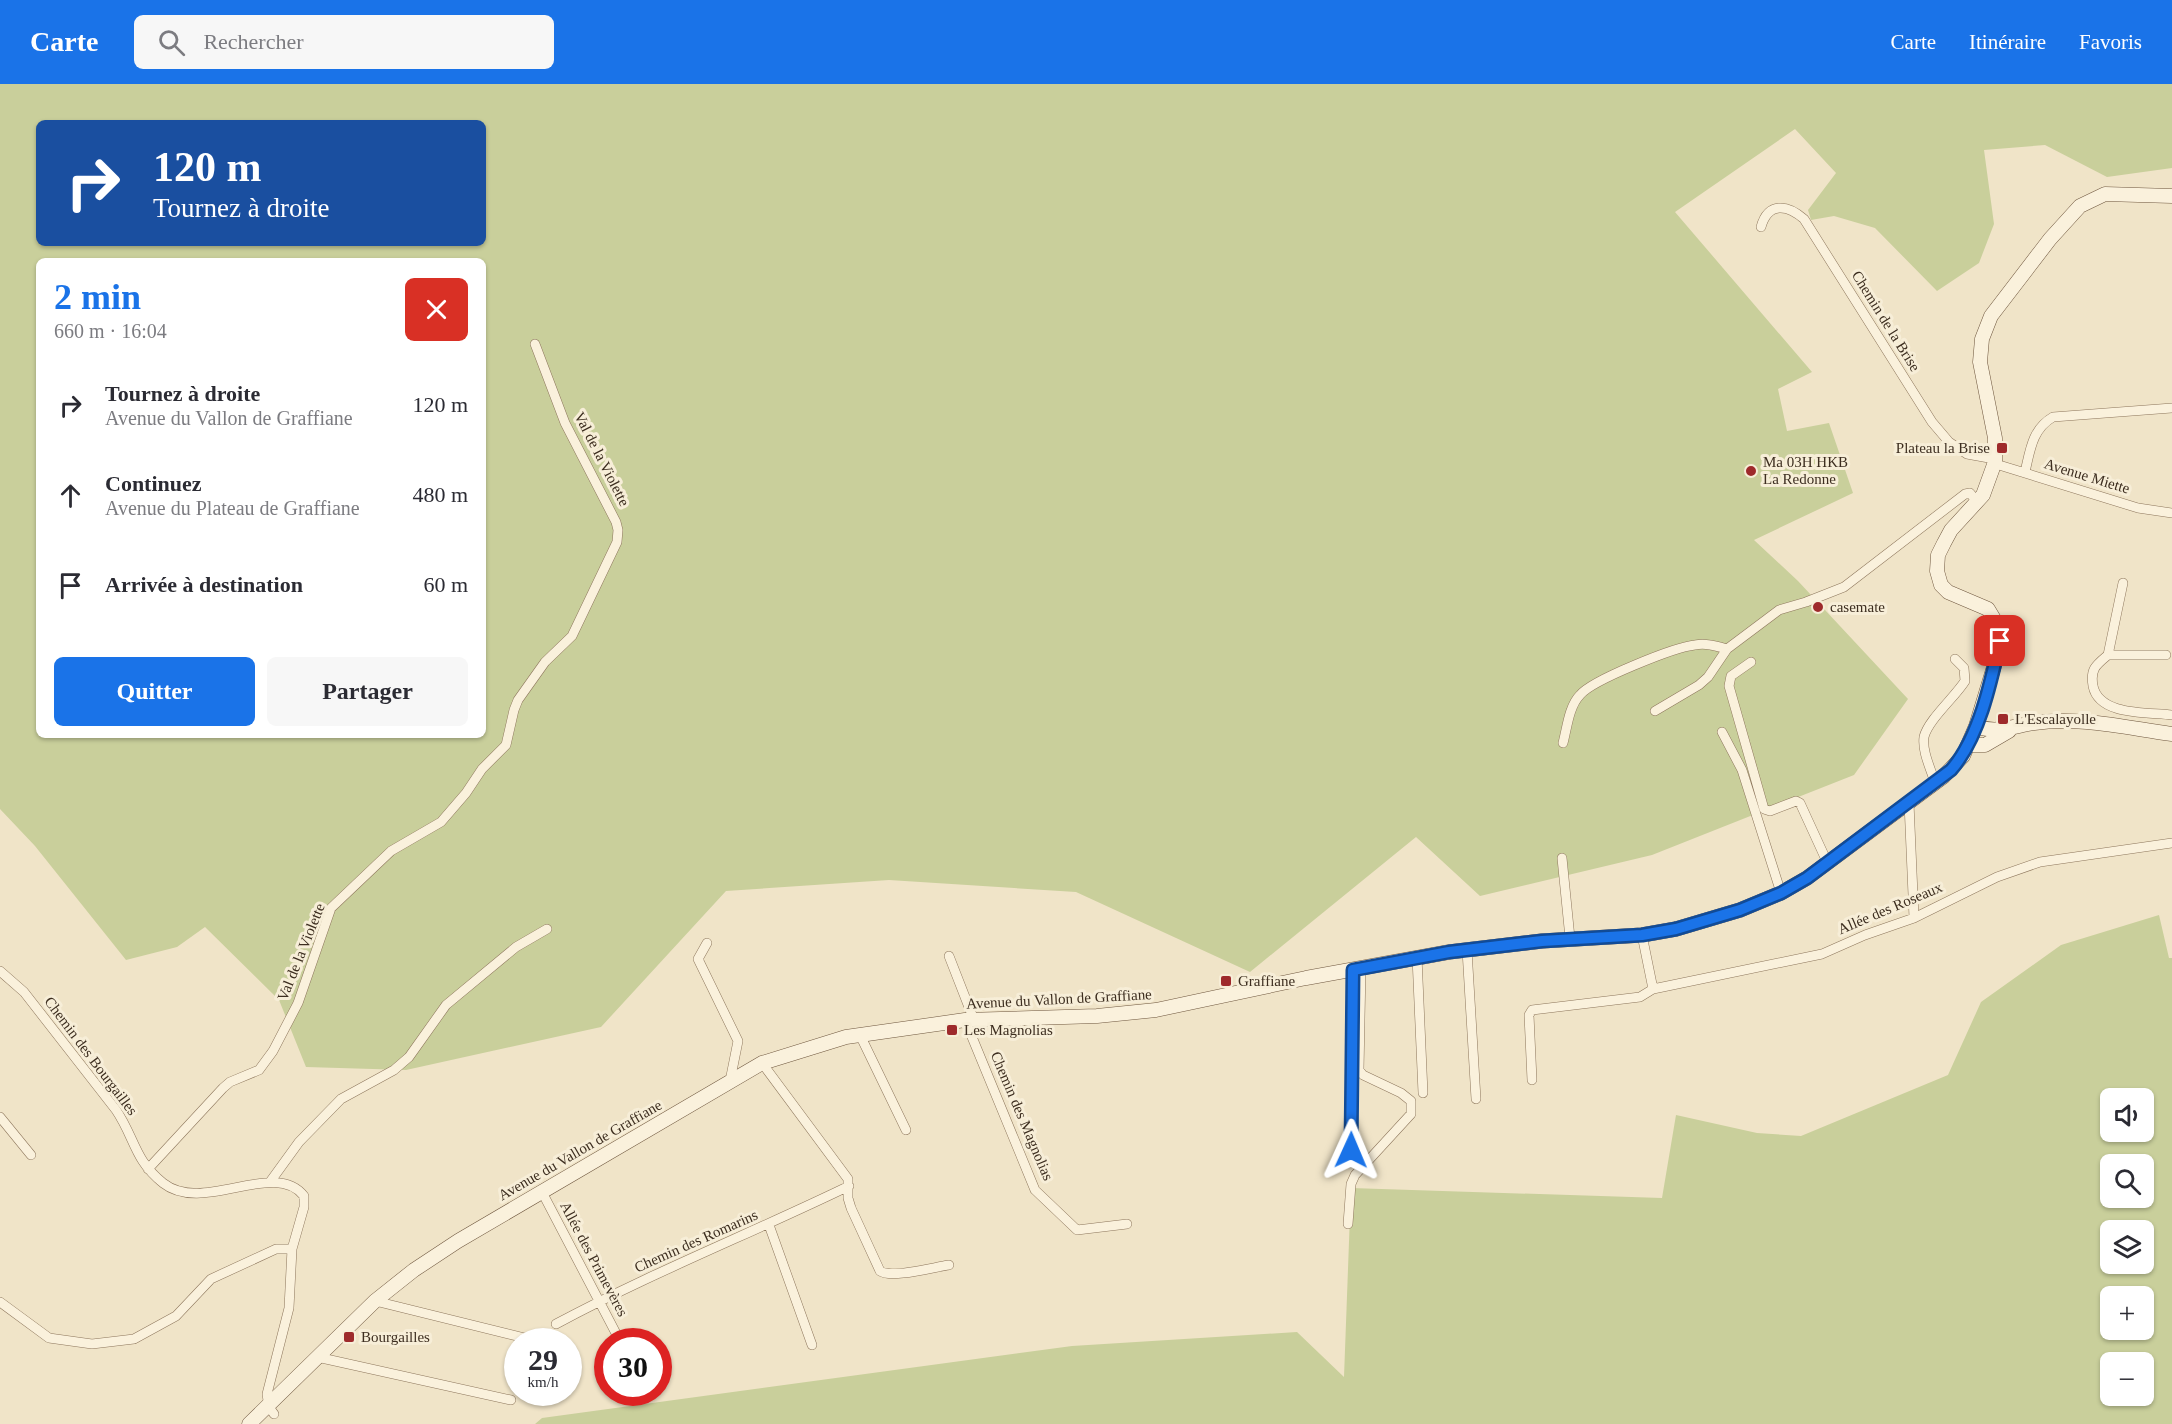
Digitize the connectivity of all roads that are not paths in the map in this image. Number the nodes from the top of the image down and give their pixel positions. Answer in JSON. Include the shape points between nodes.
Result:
{"nodes":[{"id":1,"x":2172,"y":196,"type":"edge"},
{"id":2,"x":1761,"y":227,"type":"dead end"},
{"id":3,"x":535,"y":344,"type":"dead end"},
{"id":4,"x":2172,"y":408,"type":"edge"},
{"id":5,"x":1995,"y":462,"type":"junction"},
{"id":6,"x":2025,"y":472,"type":"junction"},
{"id":7,"x":1978,"y":503,"type":"junction"},
{"id":8,"x":2172,"y":513,"type":"edge"},
{"id":9,"x":2122,"y":583,"type":"dead end"},
{"id":10,"x":1727,"y":649,"type":"junction"},
{"id":11,"x":2108,"y":655,"type":"junction"},
{"id":12,"x":2166,"y":655,"type":"dead end"},
{"id":13,"x":1955,"y":659,"type":"dead end"},
{"id":14,"x":1751,"y":662,"type":"dead end"},
{"id":15,"x":1655,"y":711,"type":"dead end"},
{"id":16,"x":2172,"y":715,"type":"edge"},
{"id":17,"x":1976,"y":726,"type":"junction"},
{"id":18,"x":2015,"y":726,"type":"junction"},
{"id":19,"x":1722,"y":732,"type":"dead end"},
{"id":20,"x":2172,"y":734,"type":"edge"},
{"id":21,"x":1563,"y":743,"type":"dead end"},
{"id":22,"x":1968,"y":746,"type":"junction"},
{"id":23,"x":1935,"y":783,"type":"junction"},
{"id":24,"x":1909,"y":803,"type":"junction"},
{"id":25,"x":2172,"y":843,"type":"edge"},
{"id":26,"x":1562,"y":858,"type":"dead end"},
{"id":27,"x":1828,"y":864,"type":"junction"},
{"id":28,"x":1781,"y":893,"type":"junction"},
{"id":29,"x":1914,"y":918,"type":"junction"},
{"id":30,"x":547,"y":929,"type":"dead end"},
{"id":31,"x":1642,"y":935,"type":"junction"},
{"id":32,"x":1570,"y":938,"type":"junction"},
{"id":33,"x":707,"y":943,"type":"dead end"},
{"id":34,"x":1467,"y":950,"type":"junction"},
{"id":35,"x":949,"y":956,"type":"dead end"},
{"id":36,"x":1417,"y":957,"type":"junction"},
{"id":37,"x":1357,"y":969,"type":"junction"},
{"id":38,"x":0,"y":971,"type":"edge"},
{"id":39,"x":1653,"y":989,"type":"junction"},
{"id":40,"x":970,"y":1020,"type":"junction"},
{"id":41,"x":860,"y":1035,"type":"junction"},
{"id":42,"x":762,"y":1063,"type":"junction"},
{"id":43,"x":1532,"y":1080,"type":"dead end"},
{"id":44,"x":730,"y":1081,"type":"junction"},
{"id":45,"x":1423,"y":1093,"type":"dead end"},
{"id":46,"x":1476,"y":1099,"type":"dead end"},
{"id":47,"x":0,"y":1117,"type":"edge"},
{"id":48,"x":906,"y":1130,"type":"dead end"},
{"id":49,"x":1351,"y":1150,"type":"dead end"},
{"id":50,"x":31,"y":1155,"type":"dead end"},
{"id":51,"x":148,"y":1169,"type":"junction"},
{"id":52,"x":270,"y":1182,"type":"junction"},
{"id":53,"x":849,"y":1186,"type":"junction"},
{"id":54,"x":542,"y":1192,"type":"junction"},
{"id":55,"x":1127,"y":1224,"type":"dead end"},
{"id":56,"x":1348,"y":1224,"type":"dead end"},
{"id":57,"x":769,"y":1225,"type":"junction"},
{"id":58,"x":292,"y":1249,"type":"junction"},
{"id":59,"x":949,"y":1265,"type":"dead end"},
{"id":60,"x":375,"y":1301,"type":"junction"},
{"id":61,"x":600,"y":1301,"type":"junction"},
{"id":62,"x":0,"y":1302,"type":"edge"},
{"id":63,"x":556,"y":1324,"type":"dead end"},
{"id":64,"x":614,"y":1328,"type":"edge"},
{"id":65,"x":504,"y":1333,"type":"edge"},
{"id":66,"x":812,"y":1345,"type":"dead end"},
{"id":67,"x":320,"y":1358,"type":"junction"},
{"id":68,"x":504,"y":1398,"type":"edge"},
{"id":69,"x":271,"y":1410,"type":"junction"},
{"id":70,"x":249,"y":1424,"type":"edge"},
{"id":71,"x":264,"y":1424,"type":"edge"}],
"edges":[{"from":1,"to":5,"type":"street","via":[[2115,193],[2090,200],[2073,211],[1998,306],[1984,332],[1980,362],[1995,438]]},
{"from":2,"to":5,"type":"street","name":"Chemin de la Brise","via":[[1771,210],[1782,207],[1793,209],[1804,219],[1937,429],[1959,451]]},
{"from":3,"to":51,"type":"street","name":"Val de la Violette","via":[[565,423],[618,530],[572,636],[545,662],[518,700],[506,745],[441,822],[391,851],[331,908],[298,1003],[267,1060],[251,1075],[223,1088]]},
{"from":4,"to":6,"type":"street","via":[[2053,417],[2034,437]]},
{"from":5,"to":6,"type":"street","name":"Avenue Miette"},
{"from":5,"to":7,"type":"street","name":"Avenue du Vallon de Graffiane"},
{"from":6,"to":8,"type":"street","name":"Avenue Miette","via":[[2138,508]]},
{"from":7,"to":10,"type":"street","via":[[1970,493],[1965,494],[1844,587],[1779,610]]},
{"from":7,"to":17,"type":"street","name":"Avenue du Vallon de Graffiane","via":[[1951,530],[1938,555],[1937,571],[1948,592],[1988,609],[2000,629],[1996,660]]},
{"from":9,"to":11,"type":"street"},
{"from":10,"to":15,"type":"street","via":[[1699,685]]},
{"from":10,"to":21,"type":"street","via":[[1691,645],[1598,681],[1578,696]]},
{"from":11,"to":12,"type":"street"},
{"from":11,"to":16,"type":"street","via":[[2093,667],[2095,693],[2100,700],[2116,709]]},
{"from":13,"to":23,"type":"street","via":[[1964,668],[1965,681],[1924,737]]},
{"from":14,"to":27,"type":"street","via":[[1731,676],[1729,686],[1764,809],[1800,803]]},
{"from":17,"to":18,"type":"street","via":[[1992,730]]},
{"from":17,"to":22,"type":"street","name":"Avenue du Vallon de Graffiane"},
{"from":18,"to":20,"type":"street","via":[[2067,720]]},
{"from":18,"to":22,"type":"street","via":[[1985,745]]},
{"from":19,"to":28,"type":"street","via":[[1742,770]]},
{"from":22,"to":23,"type":"street","name":"Avenue du Vallon de Graffiane","via":[[1951,770]]},
{"from":23,"to":24,"type":"street","name":"Avenue du Vallon de Graffiane"},
{"from":24,"to":27,"type":"street","name":"Avenue du Vallon de Graffiane"},
{"from":24,"to":29,"type":"street"},
{"from":25,"to":29,"type":"street","name":"Allée des Roseaux","via":[[2040,862],[1997,877]]},
{"from":26,"to":32,"type":"street"},
{"from":27,"to":28,"type":"street","name":"Avenue du Vallon de Graffiane"},
{"from":28,"to":31,"type":"street","name":"Avenue du Vallon de Graffiane","via":[[1717,917]]},
{"from":29,"to":39,"type":"street","name":"Allée des Roseaux","via":[[1822,954]]},
{"from":30,"to":52,"type":"street","via":[[516,947],[446,1005],[409,1057],[394,1070],[341,1099],[299,1142]]},
{"from":31,"to":32,"type":"street","name":"Avenue du Vallon de Graffiane"},
{"from":31,"to":39,"type":"street"},
{"from":32,"to":34,"type":"street","name":"Avenue du Vallon de Graffiane"},
{"from":33,"to":44,"type":"street","via":[[698,959],[738,1041]]},
{"from":34,"to":36,"type":"street","name":"Avenue du Vallon de Graffiane"},
{"from":34,"to":46,"type":"street"},
{"from":35,"to":40,"type":"street"},
{"from":36,"to":37,"type":"street","name":"Avenue du Vallon de Graffiane"},
{"from":36,"to":45,"type":"street"},
{"from":37,"to":40,"type":"street","name":"Avenue du Vallon de Graffiane","via":[[1156,1010]]},
{"from":37,"to":49,"type":"street"},
{"from":37,"to":56,"type":"street","via":[[1359,1070],[1411,1101],[1411,1114],[1355,1175]]},
{"from":38,"to":51,"type":"street","name":"Chemin des Bourgailles","via":[[24,992],[116,1110],[132,1146]]},
{"from":39,"to":43,"type":"street","name":"Allée des Roseaux","via":[[1640,997],[1532,1010]]},
{"from":40,"to":41,"type":"street","name":"Avenue du Vallon de Graffiane"},
{"from":40,"to":55,"type":"street","name":"Chemin des Magnolias","via":[[1035,1190],[1077,1230]]},
{"from":41,"to":42,"type":"street","name":"Avenue du Vallon de Graffiane"},
{"from":41,"to":48,"type":"street"},
{"from":42,"to":44,"type":"street","name":"Avenue du Vallon de Graffiane"},
{"from":42,"to":53,"type":"street","via":[[843,1171]]},
{"from":44,"to":54,"type":"street","name":"Avenue du Vallon de Graffiane"},
{"from":47,"to":50,"type":"street"},
{"from":51,"to":52,"type":"street","name":"Chemin des Bourgailles","via":[[170,1188],[189,1193]]},
{"from":52,"to":58,"type":"street","name":"Chemin des Bourgailles","via":[[288,1184],[304,1196]]},
{"from":53,"to":57,"type":"street","name":"Chemin des Romarins"},
{"from":53,"to":59,"type":"street","via":[[850,1208],[880,1271],[895,1275]]},
{"from":54,"to":60,"type":"street","name":"Avenue du Vallon de Graffiane","via":[[430,1259]]},
{"from":54,"to":61,"type":"street","name":"Allée des Primevères"},
{"from":57,"to":61,"type":"street","name":"Chemin des Romarins"},
{"from":57,"to":66,"type":"street"},
{"from":58,"to":62,"type":"street","via":[[276,1249],[211,1279],[176,1316],[134,1339],[92,1344],[49,1338]]},
{"from":58,"to":69,"type":"street","name":"Chemin des Bourgailles","via":[[291,1298],[267,1394]]},
{"from":60,"to":65,"type":"street"},
{"from":60,"to":67,"type":"street","name":"Avenue du Vallon de Graffiane"},
{"from":61,"to":63,"type":"street","name":"Chemin des Romarins"},
{"from":61,"to":64,"type":"street","name":"Allée des Primevères"},
{"from":67,"to":68,"type":"street"},
{"from":67,"to":69,"type":"street","name":"Avenue du Vallon de Graffiane"},
{"from":69,"to":70,"type":"street","name":"Avenue du Vallon de Graffiane"},
{"from":69,"to":71,"type":"street","name":"Avenue du Vallon de Graffiane"}]}
